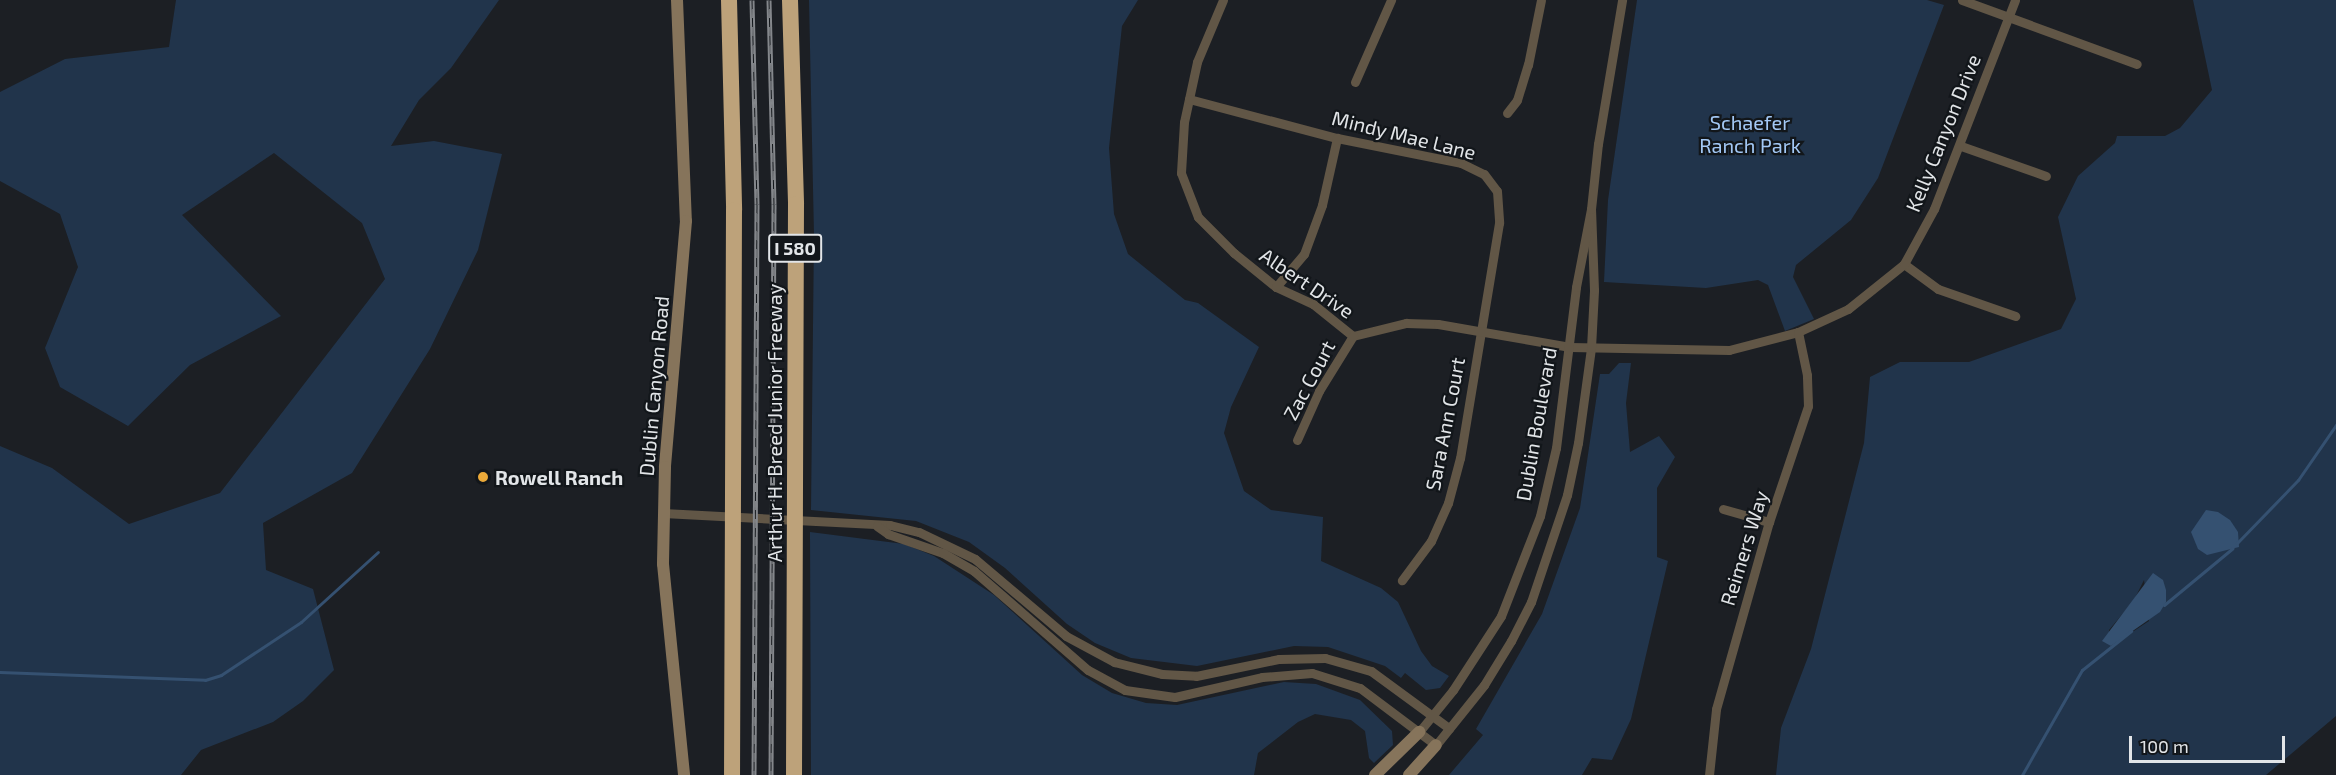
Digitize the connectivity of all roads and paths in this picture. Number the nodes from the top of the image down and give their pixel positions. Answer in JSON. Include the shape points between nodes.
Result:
{"nodes":[{"id":1,"x":677,"y":0,"type":"edge"},
{"id":2,"x":729,"y":0,"type":"edge"},
{"id":3,"x":790,"y":0,"type":"edge"},
{"id":4,"x":1223,"y":0,"type":"edge"},
{"id":5,"x":1391,"y":0,"type":"edge"},
{"id":6,"x":1541,"y":0,"type":"edge"},
{"id":7,"x":1622,"y":0,"type":"edge"},
{"id":8,"x":1962,"y":0,"type":"edge"},
{"id":9,"x":2015,"y":0,"type":"edge"},
{"id":10,"x":2008,"y":15,"type":"junction"},
{"id":11,"x":2137,"y":64,"type":"dead end"},
{"id":12,"x":1355,"y":82,"type":"dead end"},
{"id":13,"x":1189,"y":99,"type":"junction"},
{"id":14,"x":1507,"y":113,"type":"dead end"},
{"id":15,"x":1337,"y":138,"type":"junction"},
{"id":16,"x":1961,"y":146,"type":"junction"},
{"id":17,"x":2046,"y":176,"type":"dead end"},
{"id":18,"x":1591,"y":209,"type":"junction"},
{"id":19,"x":1904,"y":264,"type":"junction"},
{"id":20,"x":1276,"y":287,"type":"junction"},
{"id":21,"x":2014,"y":316,"type":"dead end"},
{"id":22,"x":1798,"y":332,"type":"junction"},
{"id":23,"x":1481,"y":334,"type":"junction"},
{"id":24,"x":1353,"y":336,"type":"junction"},
{"id":25,"x":1570,"y":347,"type":"junction"},
{"id":26,"x":1591,"y":348,"type":"junction"},
{"id":27,"x":1298,"y":440,"type":"dead end"},
{"id":28,"x":1723,"y":509,"type":"dead end"},
{"id":29,"x":663,"y":513,"type":"junction"},
{"id":30,"x":1769,"y":522,"type":"junction"},
{"id":31,"x":877,"y":526,"type":"junction"},
{"id":32,"x":1402,"y":580,"type":"dead end"},
{"id":33,"x":1432,"y":716,"type":"junction"},
{"id":34,"x":1449,"y":728,"type":"junction"},
{"id":35,"x":1419,"y":732,"type":"junction"},
{"id":36,"x":1436,"y":745,"type":"junction"},
{"id":37,"x":684,"y":775,"type":"edge"},
{"id":38,"x":732,"y":775,"type":"edge"},
{"id":39,"x":794,"y":775,"type":"edge"},
{"id":40,"x":1375,"y":775,"type":"edge"},
{"id":41,"x":1409,"y":775,"type":"edge"},
{"id":42,"x":1709,"y":775,"type":"edge"}],
"edges":[{"from":1,"to":29,"type":"main road","name":"Dublin Canyon Road","via":[[686,221]]},
{"from":2,"to":38,"type":"highway","name":"Arthur H. Breed Junior Freeway","via":[[734,187]]},
{"from":3,"to":39,"type":"highway","name":"Arthur H. Breed Junior Freeway","number":"I 580","via":[[795,192]]},
{"from":4,"to":13,"type":"street","name":"Albert Drive","via":[[1197,63]]},
{"from":5,"to":12,"type":"street"},
{"from":6,"to":14,"type":"street","via":[[1528,65],[1517,100]]},
{"from":7,"to":18,"type":"street","name":"Dublin Boulevard"},
{"from":8,"to":10,"type":"street"},
{"from":9,"to":10,"type":"street","name":"Kelly Canyon Drive"},
{"from":10,"to":11,"type":"street"},
{"from":10,"to":16,"type":"street","name":"Kelly Canyon Drive"},
{"from":13,"to":15,"type":"street","name":"Mindy Mae Lane"},
{"from":13,"to":20,"type":"street","name":"Albert Drive","via":[[1180,173],[1198,217],[1233,253]]},
{"from":15,"to":20,"type":"street","via":[[1322,205],[1304,254]]},
{"from":15,"to":23,"type":"street","name":"Mindy Mae Lane","via":[[1461,163],[1484,174],[1497,191],[1499,223]]},
{"from":16,"to":17,"type":"street"},
{"from":16,"to":19,"type":"street","name":"Kelly Canyon Drive","via":[[1934,209]]},
{"from":18,"to":25,"type":"street","name":"Dublin Boulevard","via":[[1582,246]]},
{"from":18,"to":26,"type":"street","name":"Dublin Boulevard"},
{"from":19,"to":21,"type":"street","via":[[1938,289]]},
{"from":19,"to":22,"type":"street","name":"Kelly Canyon Drive","via":[[1848,309]]},
{"from":20,"to":24,"type":"street","name":"Albert Drive","via":[[1313,304]]},
{"from":22,"to":26,"type":"street","name":"Kelly Canyon Drive","via":[[1729,350]]},
{"from":22,"to":30,"type":"street","name":"Reimers Way","via":[[1807,375],[1808,406]]},
{"from":23,"to":24,"type":"street","name":"Kelly Canyon Drive","via":[[1438,324],[1406,323]]},
{"from":23,"to":25,"type":"street","name":"Kelly Canyon Drive"},
{"from":23,"to":32,"type":"street","name":"Sara Ann Court","via":[[1460,458],[1448,503],[1431,541]]},
{"from":24,"to":27,"type":"street","name":"Zac Court","via":[[1319,391]]},
{"from":25,"to":26,"type":"street","name":"Kelly Canyon Drive"},
{"from":25,"to":33,"type":"street","name":"Dublin Boulevard","via":[[1556,448],[1524,566],[1479,653]]},
{"from":26,"to":34,"type":"street","name":"Dublin Boulevard","via":[[1578,443],[1549,553],[1511,640],[1484,685]]},
{"from":28,"to":30,"type":"street"},
{"from":29,"to":31,"type":"street"},
{"from":29,"to":37,"type":"main road","name":"Dublin Canyon Road","via":[[665,595]]},
{"from":30,"to":42,"type":"street","name":"Reimers Way","via":[[1716,709]]},
{"from":31,"to":33,"type":"street","via":[[919,532],[965,553],[1000,577],[1066,636],[1133,669],[1196,676],[1279,659],[1325,658],[1371,671]]},
{"from":31,"to":35,"type":"street","via":[[888,534],[944,553],[974,571],[1088,670],[1125,690],[1175,697],[1273,675],[1312,673],[1360,688]]},
{"from":33,"to":34,"type":"street"},
{"from":33,"to":35,"type":"street","name":"Dublin Boulevard"},
{"from":34,"to":36,"type":"street","name":"Dublin Boulevard"},
{"from":35,"to":36,"type":"street"},
{"from":35,"to":40,"type":"main road","name":"Dublin Boulevard"},
{"from":36,"to":41,"type":"main road","name":"Dublin Boulevard"}]}
